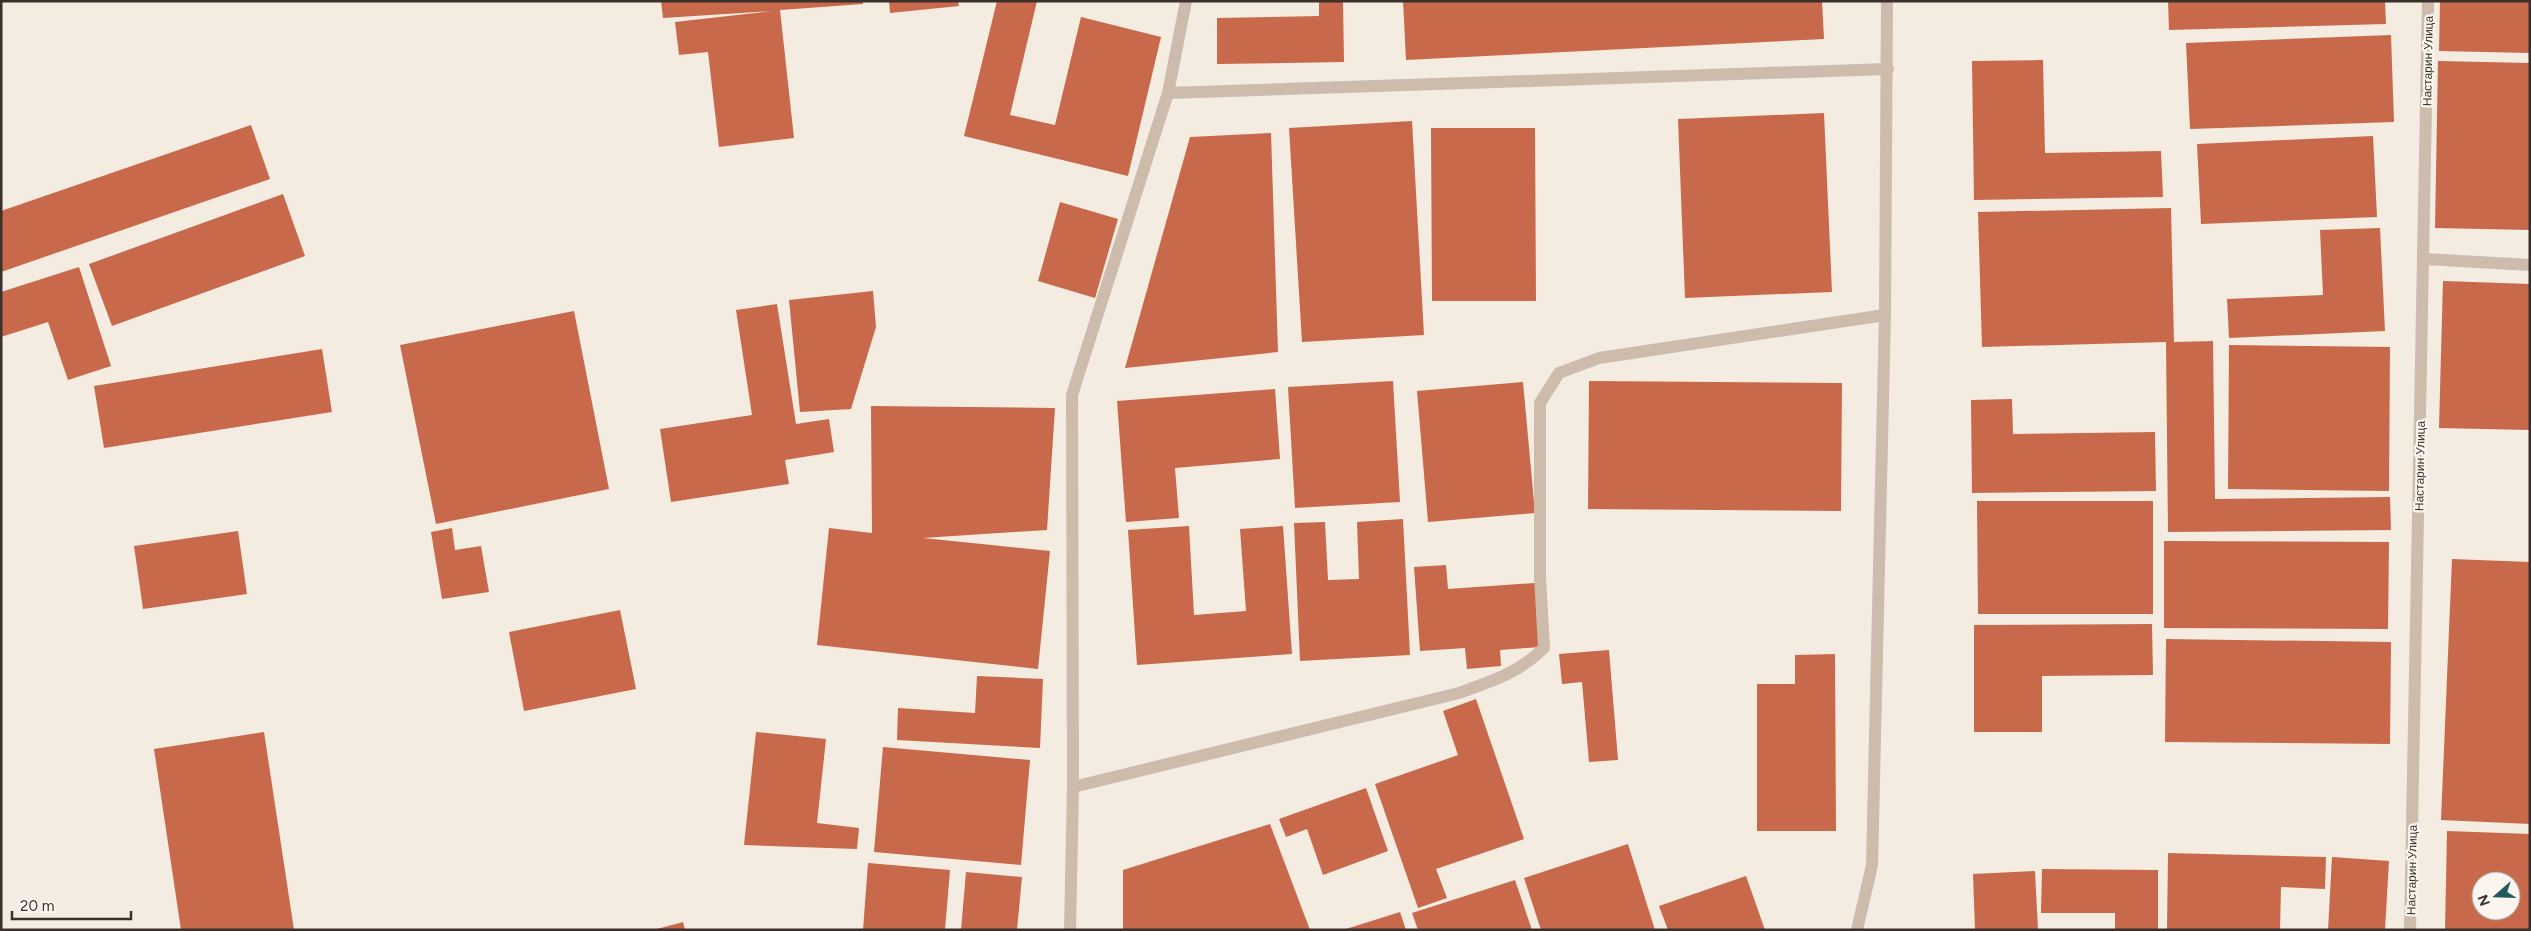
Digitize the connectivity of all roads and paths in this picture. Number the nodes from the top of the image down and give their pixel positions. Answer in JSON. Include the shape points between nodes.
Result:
{"nodes":[{"id":1,"x":1186,"y":1,"type":"edge"},
{"id":2,"x":1887,"y":1,"type":"edge"},
{"id":3,"x":2428,"y":1,"type":"edge"},
{"id":4,"x":1888,"y":69,"type":"junction"},
{"id":5,"x":1168,"y":93,"type":"junction"},
{"id":6,"x":2425,"y":259,"type":"junction"},
{"id":7,"x":2530,"y":265,"type":"edge"},
{"id":8,"x":1885,"y":315,"type":"junction"},
{"id":9,"x":1073,"y":787,"type":"junction"},
{"id":10,"x":1070,"y":930,"type":"edge"},
{"id":11,"x":1857,"y":930,"type":"edge"},
{"id":12,"x":2410,"y":930,"type":"edge"}],
"edges":[{"from":1,"to":5,"type":"street"},
{"from":2,"to":4,"type":"street"},
{"from":3,"to":6,"type":"street","name":"Настарин Улица"},
{"from":4,"to":5,"type":"street"},
{"from":4,"to":8,"type":"street"},
{"from":5,"to":9,"type":"street","via":[[1072,395]]},
{"from":6,"to":7,"type":"street"},
{"from":6,"to":12,"type":"street","name":"Настарин Улица"},
{"from":8,"to":9,"type":"street","via":[[1599,358],[1559,373],[1540,403],[1540,577],[1544,648],[1526,665],[1459,693]]},
{"from":8,"to":11,"type":"street","via":[[1872,865]]},
{"from":9,"to":10,"type":"street"}]}
